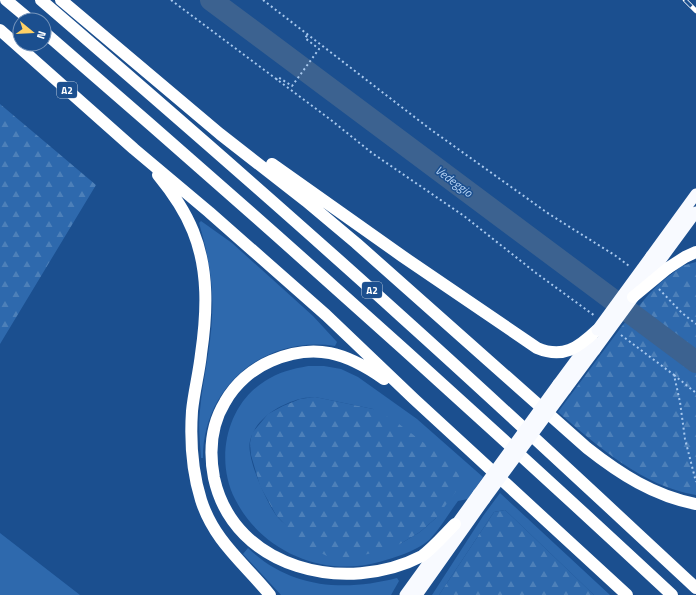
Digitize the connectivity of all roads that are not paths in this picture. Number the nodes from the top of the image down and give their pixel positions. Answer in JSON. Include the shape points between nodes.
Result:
{"nodes":[{"id":1,"x":6,"y":0,"type":"edge"},
{"id":2,"x":40,"y":0,"type":"edge"},
{"id":3,"x":61,"y":0,"type":"edge"},
{"id":4,"x":20,"y":12,"type":"edge"},
{"id":5,"x":0,"y":30,"type":"edge"},
{"id":6,"x":52,"y":39,"type":"edge"},
{"id":7,"x":159,"y":82,"type":"junction"},
{"id":8,"x":134,"y":149,"type":"junction"},
{"id":9,"x":696,"y":194,"type":"edge"},
{"id":10,"x":696,"y":212,"type":"edge"},
{"id":11,"x":696,"y":252,"type":"edge"},
{"id":12,"x":660,"y":262,"type":"junction"},
{"id":13,"x":634,"y":297,"type":"joint"},
{"id":14,"x":598,"y":325,"type":"joint"},
{"id":15,"x":589,"y":345,"type":"junction"},
{"id":16,"x":414,"y":399,"type":"junction"},
{"id":17,"x":481,"y":496,"type":"junction"},
{"id":18,"x":696,"y":504,"type":"edge"},
{"id":19,"x":455,"y":524,"type":"junction"},
{"id":20,"x":696,"y":588,"type":"edge"},
{"id":21,"x":270,"y":595,"type":"edge"},
{"id":22,"x":405,"y":595,"type":"edge"},
{"id":23,"x":417,"y":595,"type":"edge"},
{"id":24,"x":627,"y":595,"type":"edge"},
{"id":25,"x":672,"y":595,"type":"edge"}],
"edges":[{"from":1,"to":4,"type":"highway"},
{"from":2,"to":20,"type":"highway","number":"A2","via":[[408,322]]},
{"from":3,"to":7,"type":"highway","number":"A2"},
{"from":5,"to":8,"type":"highway","number":"A2"},
{"from":6,"to":25,"type":"highway","number":"A2","via":[[401,346]]},
{"from":7,"to":15,"type":"highway","number":"A2","via":[[330,206],[534,346],[549,352],[563,352]]},
{"from":7,"to":18,"type":"highway","number":"A2","via":[[356,243],[610,467],[645,488],[669,498]]},
{"from":8,"to":16,"type":"highway","number":"A2","via":[[326,315]]},
{"from":8,"to":21,"type":"highway","number":"A2","via":[[166,185],[184,212],[193,231],[203,267],[206,291],[205,318],[191,426],[194,472],[202,501],[209,520],[226,546]]},
{"from":9,"to":12,"type":"highway"},
{"from":10,"to":12,"type":"highway"},
{"from":11,"to":12,"type":"highway","via":[[677,262]]},
{"from":12,"to":13,"type":"highway","bridge":true},
{"from":12,"to":14,"type":"highway","bridge":true},
{"from":13,"to":15,"type":"highway","bridge":true},
{"from":14,"to":15,"type":"highway","number":"A2"},
{"from":15,"to":17,"type":"highway","bridge":true},
{"from":16,"to":19,"type":"highway","number":"A2","via":[[365,366],[334,354],[299,352],[268,362],[243,379],[228,397],[218,416],[211,449],[216,484],[224,506],[249,541],[275,561],[301,572],[325,578],[358,578],[381,575],[394,570],[422,556]]},
{"from":16,"to":24,"type":"highway","number":"A2"},
{"from":17,"to":19,"type":"highway"},
{"from":17,"to":23,"type":"highway"},
{"from":19,"to":22,"type":"highway"}]}
